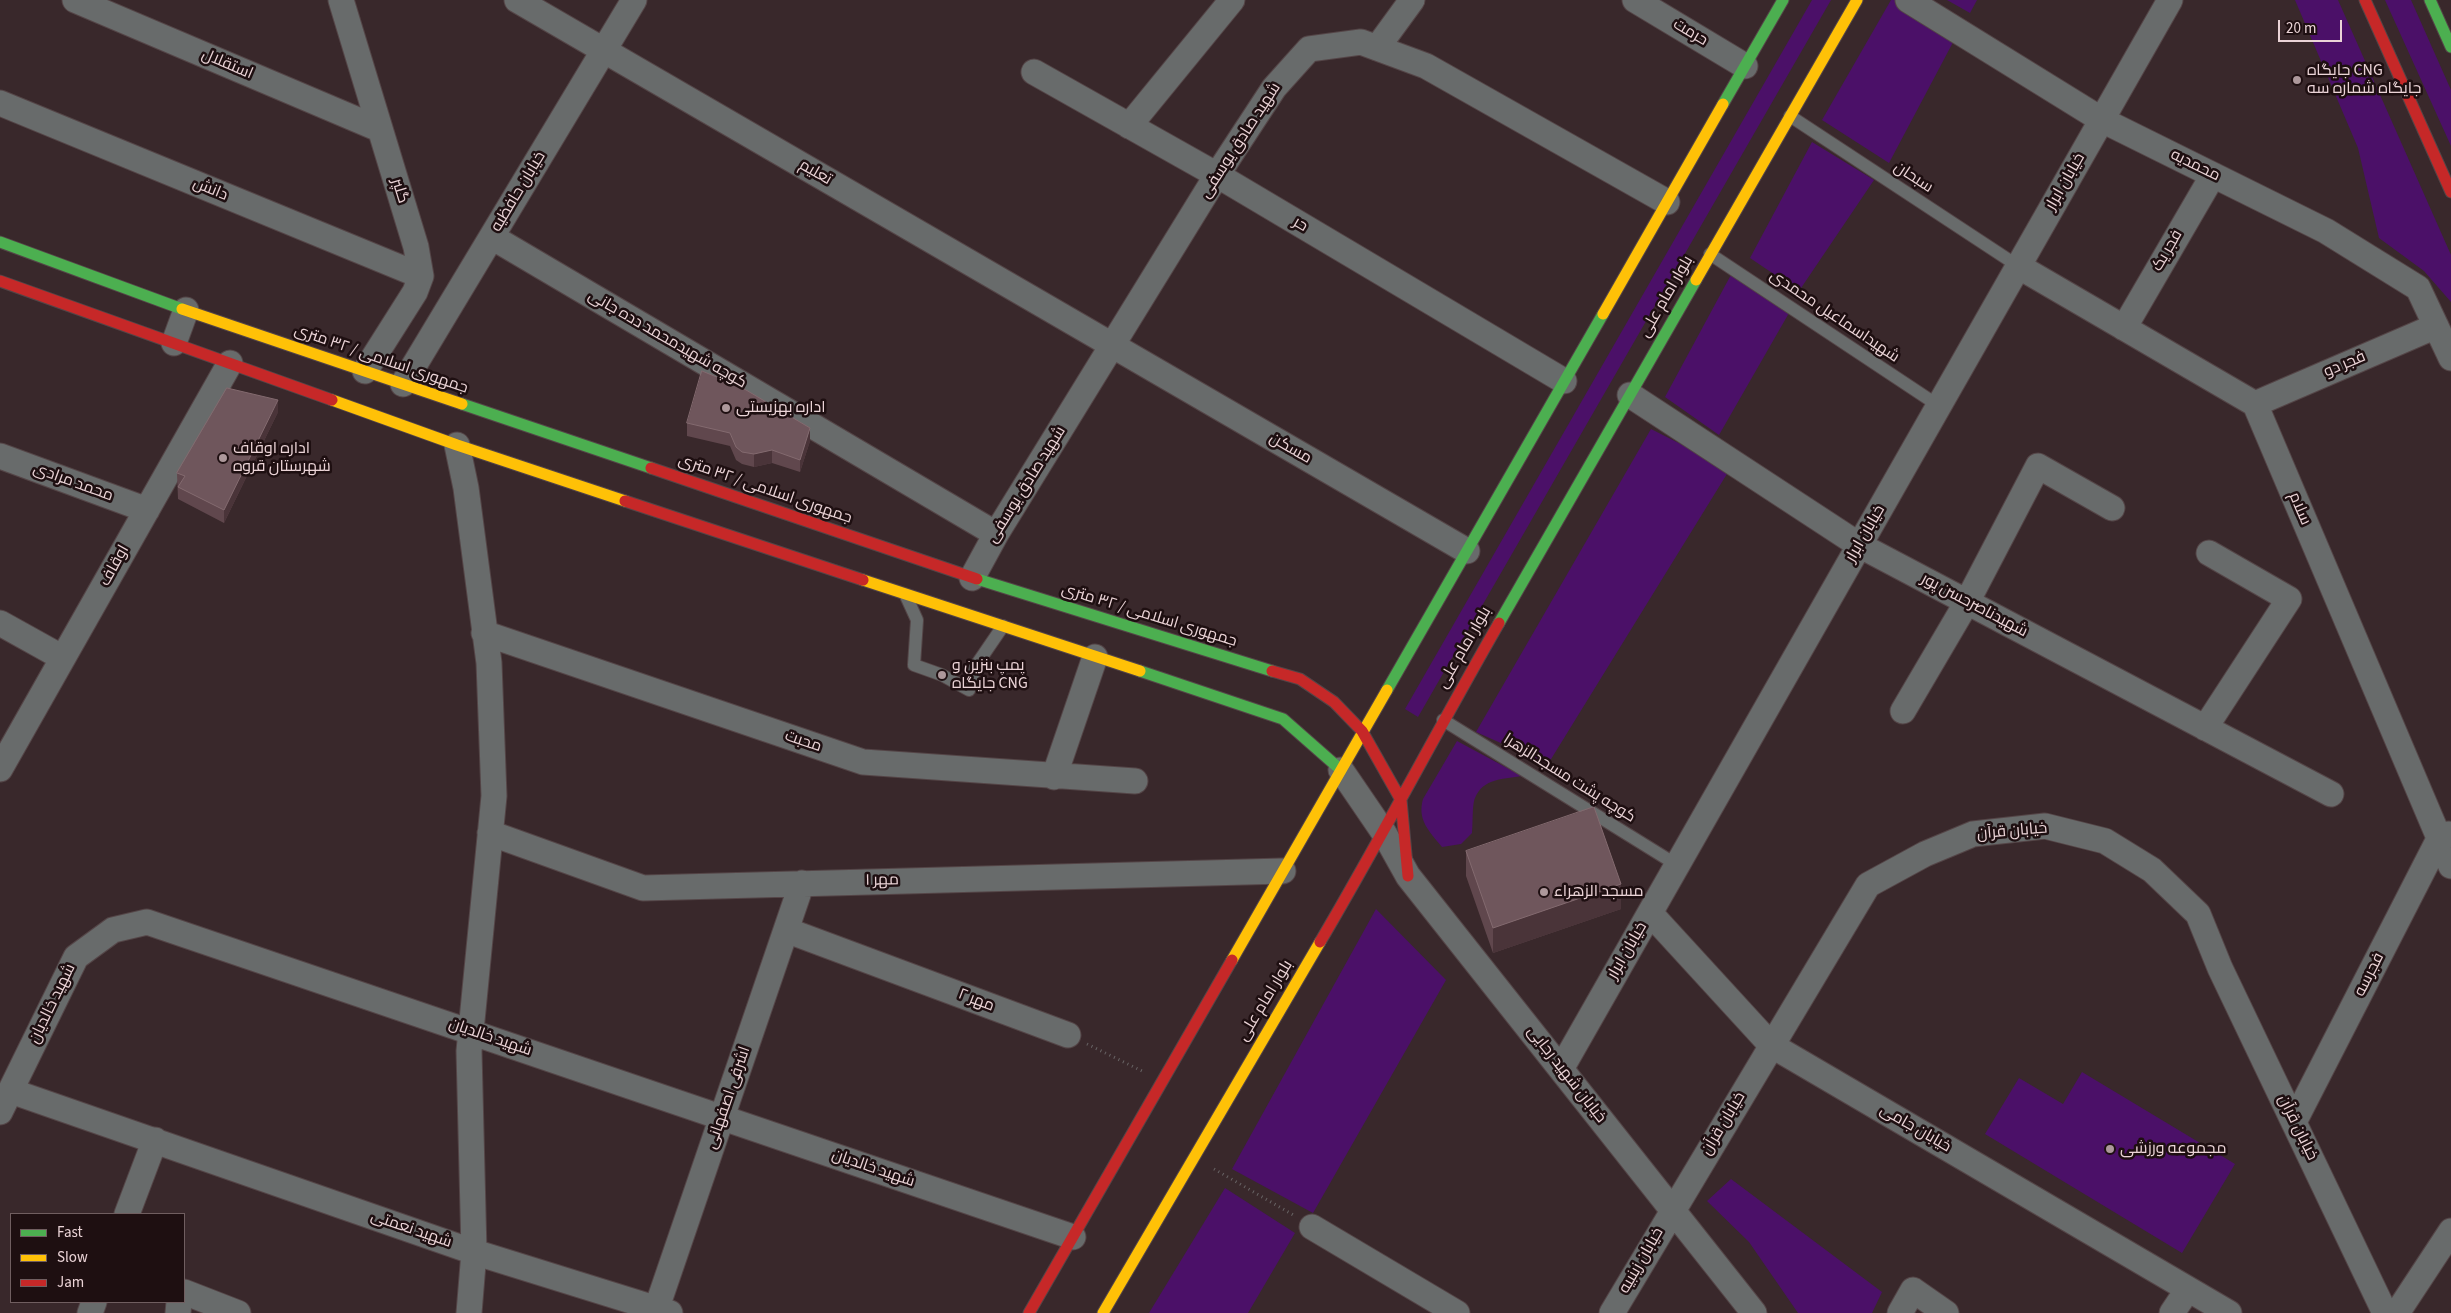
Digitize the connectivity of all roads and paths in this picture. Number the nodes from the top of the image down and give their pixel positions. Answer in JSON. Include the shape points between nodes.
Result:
{"nodes":[{"id":1,"x":75,"y":0,"type":"edge"},
{"id":2,"x":341,"y":0,"type":"edge"},
{"id":3,"x":517,"y":0,"type":"edge"},
{"id":4,"x":634,"y":0,"type":"edge"},
{"id":5,"x":1232,"y":0,"type":"edge"},
{"id":6,"x":1412,"y":0,"type":"edge"},
{"id":7,"x":1635,"y":0,"type":"edge"},
{"id":8,"x":1783,"y":0,"type":"edge"},
{"id":9,"x":1856,"y":0,"type":"edge"},
{"id":10,"x":1908,"y":0,"type":"edge"},
{"id":11,"x":2170,"y":0,"type":"edge"},
{"id":12,"x":2365,"y":0,"type":"edge"},
{"id":13,"x":2430,"y":0,"type":"edge"},
{"id":14,"x":2451,"y":47,"type":"edge"},
{"id":15,"x":1377,"y":48,"type":"junction"},
{"id":16,"x":604,"y":50,"type":"junction"},
{"id":17,"x":1745,"y":66,"type":"junction"},
{"id":18,"x":1034,"y":72,"type":"dead end"},
{"id":19,"x":0,"y":103,"type":"edge"},
{"id":20,"x":1790,"y":116,"type":"junction"},
{"id":21,"x":2102,"y":120,"type":"junction"},
{"id":22,"x":1129,"y":126,"type":"junction"},
{"id":23,"x":379,"y":129,"type":"junction"},
{"id":24,"x":1217,"y":175,"type":"junction"},
{"id":25,"x":2213,"y":175,"type":"junction"},
{"id":26,"x":2451,"y":192,"type":"edge"},
{"id":27,"x":1667,"y":202,"type":"junction"},
{"id":28,"x":492,"y":237,"type":"junction"},
{"id":29,"x":0,"y":242,"type":"edge"},
{"id":30,"x":1710,"y":254,"type":"junction"},
{"id":31,"x":2018,"y":266,"type":"junction"},
{"id":32,"x":421,"y":276,"type":"junction"},
{"id":33,"x":0,"y":281,"type":"edge"},
{"id":34,"x":186,"y":310,"type":"junction"},
{"id":35,"x":2436,"y":326,"type":"junction"},
{"id":36,"x":2124,"y":328,"type":"junction"},
{"id":37,"x":174,"y":343,"type":"junction"},
{"id":38,"x":1114,"y":346,"type":"junction"},
{"id":39,"x":2451,"y":358,"type":"edge"},
{"id":40,"x":230,"y":363,"type":"junction"},
{"id":41,"x":365,"y":371,"type":"junction"},
{"id":42,"x":1564,"y":381,"type":"junction"},
{"id":43,"x":404,"y":384,"type":"junction"},
{"id":44,"x":1630,"y":394,"type":"junction"},
{"id":45,"x":2255,"y":404,"type":"junction"},
{"id":46,"x":1939,"y":406,"type":"junction"},
{"id":47,"x":457,"y":445,"type":"junction"},
{"id":48,"x":0,"y":456,"type":"edge"},
{"id":49,"x":2112,"y":508,"type":"dead end"},
{"id":50,"x":146,"y":510,"type":"junction"},
{"id":51,"x":996,"y":534,"type":"junction"},
{"id":52,"x":1859,"y":545,"type":"junction"},
{"id":53,"x":1467,"y":551,"type":"junction"},
{"id":54,"x":2209,"y":553,"type":"dead end"},
{"id":55,"x":972,"y":578,"type":"junction"},
{"id":56,"x":905,"y":594,"type":"junction"},
{"id":57,"x":1967,"y":602,"type":"junction"},
{"id":58,"x":0,"y":623,"type":"edge"},
{"id":59,"x":1002,"y":626,"type":"junction"},
{"id":60,"x":484,"y":633,"type":"junction"},
{"id":61,"x":1096,"y":657,"type":"junction"},
{"id":62,"x":63,"y":658,"type":"junction"},
{"id":63,"x":1903,"y":711,"type":"dead end"},
{"id":64,"x":1443,"y":720,"type":"junction"},
{"id":65,"x":2204,"y":728,"type":"junction"},
{"id":66,"x":1362,"y":731,"type":"junction"},
{"id":67,"x":3,"y":756,"type":"edge"},
{"id":68,"x":1342,"y":770,"type":"junction"},
{"id":69,"x":1054,"y":777,"type":"junction"},
{"id":70,"x":1135,"y":781,"type":"dead end"},
{"id":71,"x":2331,"y":794,"type":"dead end"},
{"id":72,"x":1401,"y":800,"type":"junction"},
{"id":73,"x":490,"y":833,"type":"junction"},
{"id":74,"x":1384,"y":833,"type":"junction"},
{"id":75,"x":2445,"y":836,"type":"edge"},
{"id":76,"x":1677,"y":865,"type":"junction"},
{"id":77,"x":2451,"y":866,"type":"edge"},
{"id":78,"x":1283,"y":871,"type":"junction"},
{"id":79,"x":1408,"y":876,"type":"junction"},
{"id":80,"x":802,"y":883,"type":"junction"},
{"id":81,"x":1650,"y":912,"type":"junction"},
{"id":82,"x":786,"y":930,"type":"junction"},
{"id":83,"x":471,"y":1031,"type":"junction"},
{"id":84,"x":1068,"y":1035,"type":"joint"},
{"id":85,"x":1771,"y":1044,"type":"junction"},
{"id":86,"x":1561,"y":1069,"type":"junction"},
{"id":87,"x":1162,"y":1081,"type":"junction"},
{"id":88,"x":5,"y":1101,"type":"edge"},
{"id":89,"x":722,"y":1117,"type":"junction"},
{"id":90,"x":2294,"y":1122,"type":"junction"},
{"id":91,"x":155,"y":1140,"type":"junction"},
{"id":92,"x":1193,"y":1156,"type":"junction"},
{"id":93,"x":1672,"y":1209,"type":"junction"},
{"id":94,"x":127,"y":1213,"type":"edge"},
{"id":95,"x":1312,"y":1227,"type":"joint"},
{"id":96,"x":2451,"y":1232,"type":"edge"},
{"id":97,"x":1073,"y":1237,"type":"junction"},
{"id":98,"x":474,"y":1252,"type":"junction"},
{"id":99,"x":2188,"y":1289,"type":"junction"},
{"id":100,"x":185,"y":1292,"type":"edge"},
{"id":101,"x":661,"y":1312,"type":"edge"},
{"id":102,"x":238,"y":1313,"type":"edge"},
{"id":103,"x":470,"y":1313,"type":"edge"},
{"id":104,"x":1029,"y":1313,"type":"edge"},
{"id":105,"x":1102,"y":1313,"type":"edge"},
{"id":106,"x":1457,"y":1313,"type":"edge"},
{"id":107,"x":1612,"y":1313,"type":"edge"},
{"id":108,"x":1754,"y":1313,"type":"edge"},
{"id":109,"x":1900,"y":1313,"type":"edge"},
{"id":110,"x":1946,"y":1313,"type":"edge"},
{"id":111,"x":2172,"y":1313,"type":"edge"},
{"id":112,"x":2230,"y":1313,"type":"edge"},
{"id":113,"x":2385,"y":1313,"type":"edge"},
{"id":114,"x":2397,"y":1313,"type":"edge"}],
"edges":[{"from":1,"to":23,"type":"street","name":"استقلال"},
{"from":2,"to":23,"type":"street","name":"گلپر"},
{"from":3,"to":16,"type":"street","name":"تعلیم"},
{"from":4,"to":16,"type":"street","name":"خیابان حافظیه"},
{"from":5,"to":22,"type":"street"},
{"from":6,"to":15,"type":"street"},
{"from":7,"to":17,"type":"street","name":"حرمت"},
{"from":8,"to":17,"type":"main road"},
{"from":9,"to":20,"type":"main road","name":"بلوار امام علی"},
{"from":10,"to":21,"type":"street","name":"محمدیه"},
{"from":11,"to":21,"type":"street","name":"خیابان ابرار"},
{"from":12,"to":26,"type":"main road"},
{"from":13,"to":14,"type":"main road"},
{"from":15,"to":24,"type":"street","name":"شهید صادق یوسفی","via":[[1361,42],[1309,49],[1274,88]]},
{"from":15,"to":27,"type":"street","name":"شهید صادق یوسفی","via":[[1426,66]]},
{"from":16,"to":28,"type":"street","name":"خیابان حافظیه"},
{"from":16,"to":38,"type":"street","name":"تعلیم"},
{"from":17,"to":27,"type":"main road"},
{"from":18,"to":22,"type":"street","name":"حر"},
{"from":19,"to":32,"type":"street","name":"دانش"},
{"from":20,"to":30,"type":"main road","name":"بلوار امام علی"},
{"from":20,"to":31,"type":"lane","name":"سبحان"},
{"from":21,"to":25,"type":"street","name":"محمدیه"},
{"from":21,"to":31,"type":"street","name":"خیابان ابرار"},
{"from":22,"to":24,"type":"street","name":"حر"},
{"from":23,"to":32,"type":"street","name":"گلپر","via":[[416,247]]},
{"from":24,"to":38,"type":"street","name":"شهید صادق یوسفی"},
{"from":24,"to":42,"type":"street","name":"حر"},
{"from":25,"to":35,"type":"street","name":"محمدیه","via":[[2326,231],[2418,288]]},
{"from":25,"to":36,"type":"street","name":"فجر یک"},
{"from":27,"to":42,"type":"main road"},
{"from":28,"to":43,"type":"street","name":"خیابان حافظیه"},
{"from":28,"to":51,"type":"street","name":"کوچه شهیدمحمد دده جانی"},
{"from":29,"to":34,"type":"main road","name":"جمهوری اسلامی / ۳۲ متری"},
{"from":30,"to":44,"type":"main road","name":"بلوار امام علی"},
{"from":30,"to":46,"type":"lane","name":"شهیداسماعیل محمدی"},
{"from":31,"to":36,"type":"street"},
{"from":31,"to":46,"type":"street","name":"خیابان ابرار"},
{"from":32,"to":41,"type":"street","via":[[415,292]]},
{"from":33,"to":37,"type":"main road"},
{"from":34,"to":37,"type":"street"},
{"from":34,"to":41,"type":"main road","name":"جمهوری اسلامی / ۳۲ متری"},
{"from":35,"to":39,"type":"street","name":"محمدیه"},
{"from":35,"to":45,"type":"street","name":"فجر دو"},
{"from":36,"to":45,"type":"street"},
{"from":37,"to":40,"type":"main road"},
{"from":38,"to":51,"type":"street","name":"شهید صادق یوسفی"},
{"from":38,"to":53,"type":"street","name":"مسکن"},
{"from":40,"to":47,"type":"main road"},
{"from":40,"to":50,"type":"street","name":"اوقاف"},
{"from":41,"to":43,"type":"main road","name":"جمهوری اسلامی / ۳۲ متری"},
{"from":42,"to":53,"type":"main road"},
{"from":43,"to":55,"type":"main road","name":"جمهوری اسلامی / ۳۲ متری"},
{"from":44,"to":52,"type":"street","name":"شهیدناصرحسن پور"},
{"from":44,"to":64,"type":"main road","name":"بلوار امام علی"},
{"from":45,"to":75,"type":"street","name":"سلام"},
{"from":46,"to":52,"type":"street","name":"خیابان ابرار"},
{"from":47,"to":56,"type":"main road"},
{"from":47,"to":60,"type":"street","via":[[466,488]]},
{"from":48,"to":50,"type":"street","name":"محمد مرادی"},
{"from":49,"to":57,"type":"street","via":[[2038,466]]},
{"from":50,"to":62,"type":"street","name":"اوقاف"},
{"from":51,"to":55,"type":"street","name":"شهید صادق یوسفی"},
{"from":52,"to":57,"type":"street","name":"شهیدناصرحسن پور"},
{"from":52,"to":76,"type":"street","name":"خیابان ابرار"},
{"from":53,"to":66,"type":"main road"},
{"from":54,"to":65,"type":"street","via":[[2289,599]]},
{"from":55,"to":66,"type":"main road","name":"جمهوری اسلامی / ۳۲ متری","via":[[1300,680],[1334,702]]},
{"from":56,"to":59,"type":"main road"},
{"from":56,"to":59,"type":"lane","via":[[917,620],[914,665],[969,690],[976,667]]},
{"from":57,"to":63,"type":"street"},
{"from":57,"to":65,"type":"street","name":"شهیدناصرحسن پور"},
{"from":58,"to":62,"type":"street"},
{"from":59,"to":61,"type":"main road"},
{"from":60,"to":69,"type":"street","name":"محبت","via":[[863,762]]},
{"from":60,"to":73,"type":"street","via":[[489,663],[494,787]]},
{"from":61,"to":68,"type":"main road","via":[[1283,719]]},
{"from":61,"to":69,"type":"street"},
{"from":62,"to":67,"type":"street","name":"اوقاف"},
{"from":64,"to":72,"type":"main road","name":"بلوار امام علی"},
{"from":64,"to":76,"type":"lane","name":"کوچه پشت مسجدالزهرا"},
{"from":65,"to":71,"type":"street","name":"شهیدناصرحسن پور"},
{"from":66,"to":68,"type":"main road"},
{"from":66,"to":72,"type":"main road","name":"جمهوری اسلامی / ۳۲ متری"},
{"from":68,"to":74,"type":"street","name":"خیابان شهید رجایی"},
{"from":68,"to":78,"type":"main road"},
{"from":69,"to":70,"type":"street","name":"محبت"},
{"from":72,"to":74,"type":"main road","name":"بلوار امام علی"},
{"from":72,"to":79,"type":"main road","name":"جمهوری اسلامی / ۳۲ متری"},
{"from":73,"to":80,"type":"street","name":"مهر ۱","via":[[643,888]]},
{"from":73,"to":83,"type":"street"},
{"from":74,"to":79,"type":"street","name":"خیابان شهید رجایی"},
{"from":74,"to":92,"type":"main road","name":"بلوار امام علی"},
{"from":75,"to":77,"type":"street","name":"سلام"},
{"from":75,"to":90,"type":"street","name":"فجرسه"},
{"from":76,"to":81,"type":"street","name":"خیابان ابرار"},
{"from":78,"to":80,"type":"street","name":"مهر ۱"},
{"from":78,"to":87,"type":"main road"},
{"from":79,"to":86,"type":"street","name":"خیابان شهید رجایی"},
{"from":80,"to":82,"type":"street","name":"اشرفی اصفهانی"},
{"from":81,"to":85,"type":"street","name":"خیابان جامی"},
{"from":81,"to":86,"type":"street","name":"خیابان ابرار"},
{"from":82,"to":84,"type":"street","name":"مهر ۲"},
{"from":82,"to":89,"type":"street","name":"اشرفی اصفهانی"},
{"from":83,"to":88,"type":"street","name":"شهید خالدیان","via":[[147,922],[113,930],[76,956]]},
{"from":83,"to":89,"type":"street","name":"شهید خالدیان"},
{"from":83,"to":98,"type":"street"},
{"from":84,"to":87,"type":"path"},
{"from":85,"to":90,"type":"street","name":"خیابان قرآن","via":[[1868,885],[1924,854],[1973,834],[2045,826],[2105,841],[2152,870],[2198,914],[2220,968]]},
{"from":85,"to":93,"type":"street","name":"خیابان قرآن"},
{"from":85,"to":99,"type":"street","name":"خیابان جامی"},
{"from":86,"to":93,"type":"street","name":"خیابان شهید رجایی"},
{"from":87,"to":97,"type":"main road"},
{"from":88,"to":91,"type":"street","name":"شهید نعمتی"},
{"from":89,"to":97,"type":"street","name":"شهید خالدیان"},
{"from":89,"to":101,"type":"street","name":"اشرفی اصفهانی"},
{"from":90,"to":113,"type":"street","name":"خیابان قرآن"},
{"from":91,"to":94,"type":"street"},
{"from":91,"to":98,"type":"street","name":"شهید نعمتی"},
{"from":92,"to":95,"type":"path"},
{"from":92,"to":105,"type":"main road","name":"بلوار امام علی"},
{"from":93,"to":107,"type":"street","name":"خیابان زینبیه"},
{"from":93,"to":108,"type":"street","name":"خیابان شهید رجایی"},
{"from":95,"to":106,"type":"street"},
{"from":96,"to":114,"type":"street"},
{"from":97,"to":104,"type":"main road"},
{"from":98,"to":101,"type":"street","name":"شهید نعمتی"},
{"from":98,"to":103,"type":"street"},
{"from":99,"to":111,"type":"street"},
{"from":99,"to":112,"type":"street","name":"خیابان جامی"},
{"from":100,"to":102,"type":"street"},
{"from":109,"to":110,"type":"street","via":[[1913,1290]]}]}
